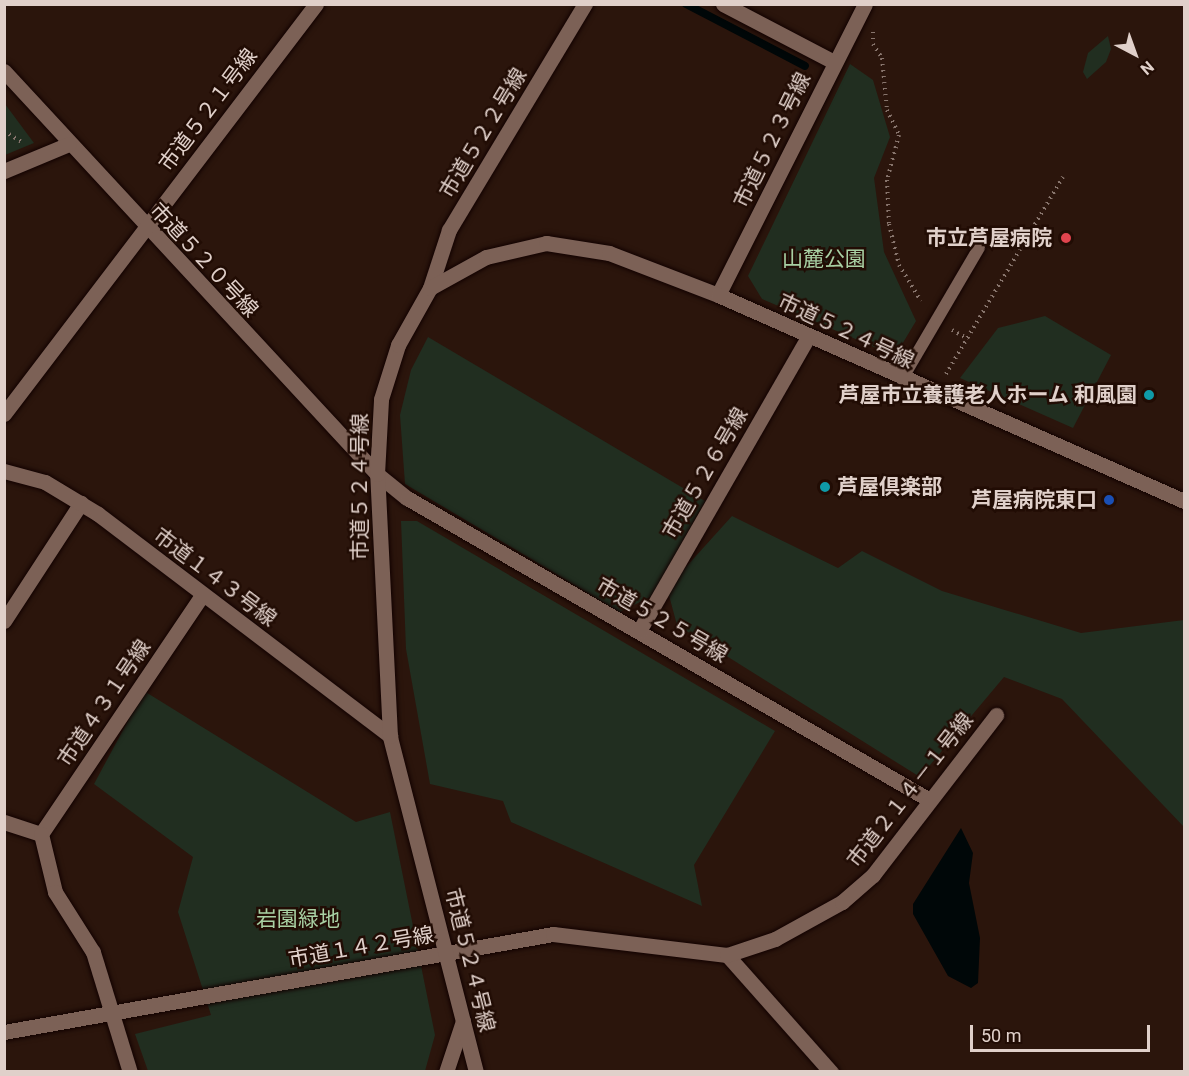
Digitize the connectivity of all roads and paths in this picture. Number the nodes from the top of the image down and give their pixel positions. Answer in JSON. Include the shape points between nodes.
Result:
{"nodes":[{"id":1,"x":315,"y":4,"type":"edge"},
{"id":2,"x":585,"y":4,"type":"edge"},
{"id":3,"x":723,"y":4,"type":"edge"},
{"id":4,"x":865,"y":4,"type":"edge"},
{"id":5,"x":857,"y":19,"type":"junction"},
{"id":6,"x":834,"y":62,"type":"junction"},
{"id":7,"x":4,"y":71,"type":"edge"},
{"id":8,"x":69,"y":144,"type":"junction"},
{"id":9,"x":4,"y":171,"type":"edge"},
{"id":10,"x":1063,"y":177,"type":"dead end"},
{"id":11,"x":144,"y":228,"type":"junction"},
{"id":12,"x":979,"y":248,"type":"dead end"},
{"id":13,"x":430,"y":288,"type":"junction"},
{"id":14,"x":718,"y":295,"type":"junction"},
{"id":15,"x":921,"y":301,"type":"dead end"},
{"id":16,"x":952,"y":330,"type":"dead end"},
{"id":17,"x":808,"y":337,"type":"junction"},
{"id":18,"x":968,"y":339,"type":"junction"},
{"id":19,"x":936,"y":370,"type":"dead end"},
{"id":20,"x":902,"y":379,"type":"junction"},
{"id":21,"x":4,"y":414,"type":"edge"},
{"id":22,"x":4,"y":471,"type":"edge"},
{"id":23,"x":377,"y":474,"type":"junction"},
{"id":24,"x":1185,"y":501,"type":"edge"},
{"id":25,"x":81,"y":503,"type":"junction"},
{"id":26,"x":202,"y":595,"type":"junction"},
{"id":27,"x":4,"y":621,"type":"edge"},
{"id":28,"x":639,"y":631,"type":"junction"},
{"id":29,"x":996,"y":715,"type":"dead end"},
{"id":30,"x":390,"y":735,"type":"junction"},
{"id":31,"x":928,"y":799,"type":"junction"},
{"id":32,"x":4,"y":822,"type":"edge"},
{"id":33,"x":41,"y":834,"type":"junction"},
{"id":34,"x":447,"y":953,"type":"junction"},
{"id":35,"x":727,"y":955,"type":"junction"},
{"id":36,"x":113,"y":1012,"type":"junction"},
{"id":37,"x":463,"y":1021,"type":"junction"},
{"id":38,"x":4,"y":1032,"type":"edge"},
{"id":39,"x":130,"y":1071,"type":"edge"},
{"id":40,"x":446,"y":1071,"type":"edge"},
{"id":41,"x":476,"y":1071,"type":"edge"},
{"id":42,"x":831,"y":1071,"type":"edge"}],
"edges":[{"from":1,"to":11,"type":"street","name":"市道５２１号線"},
{"from":2,"to":13,"type":"street","name":"市道５２２号線","via":[[450,230]]},
{"from":3,"to":6,"type":"street"},
{"from":4,"to":5,"type":"street","name":"市道５２３号線"},
{"from":5,"to":6,"type":"street","name":"市道５２３号線"},
{"from":5,"to":15,"type":"path","via":[[874,30],[873,44],[882,58],[887,110],[899,135],[887,180],[889,224],[900,265]]},
{"from":6,"to":14,"type":"street","name":"市道５２３号線"},
{"from":7,"to":8,"type":"street","name":"市道５２０号線"},
{"from":8,"to":9,"type":"street"},
{"from":8,"to":11,"type":"street","name":"市道５２０号線"},
{"from":10,"to":18,"type":"path"},
{"from":11,"to":21,"type":"street","name":"市道５２１号線"},
{"from":11,"to":23,"type":"street","name":"市道５２０号線"},
{"from":12,"to":20,"type":"lane"},
{"from":13,"to":14,"type":"street","name":"市道５２４号線","via":[[486,257],[546,243],[609,253]]},
{"from":13,"to":23,"type":"street","name":"市道５２４号線","via":[[398,345],[381,399]]},
{"from":14,"to":17,"type":"street","name":"市道５２４号線"},
{"from":16,"to":18,"type":"path"},
{"from":17,"to":20,"type":"street","name":"市道５２４号線"},
{"from":17,"to":28,"type":"street","name":"市道５２６号線"},
{"from":18,"to":19,"type":"path","via":[[947,375]]},
{"from":20,"to":24,"type":"street","name":"市道５２４号線"},
{"from":22,"to":25,"type":"street","name":"市道１４３号線","via":[[45,482]]},
{"from":23,"to":28,"type":"street","name":"市道５２５号線"},
{"from":23,"to":30,"type":"street","name":"市道５２４号線"},
{"from":25,"to":26,"type":"street","name":"市道１４３号線"},
{"from":25,"to":27,"type":"street"},
{"from":26,"to":30,"type":"street","name":"市道１４３号線"},
{"from":26,"to":33,"type":"street","name":"市道４３１号線"},
{"from":28,"to":31,"type":"street","name":"市道５２５号線"},
{"from":29,"to":31,"type":"street","name":"市道２１４－１号線"},
{"from":30,"to":34,"type":"street","name":"市道５２４号線"},
{"from":31,"to":35,"type":"street","name":"市道２１４－１号線","via":[[873,875],[842,902],[775,939]]},
{"from":32,"to":33,"type":"street"},
{"from":33,"to":36,"type":"street","via":[[55,892],[93,952]]},
{"from":34,"to":35,"type":"street","name":"市道１４２号線","via":[[553,934]]},
{"from":34,"to":36,"type":"street","name":"市道１４２号線"},
{"from":34,"to":37,"type":"street","name":"市道５２４号線"},
{"from":35,"to":42,"type":"street"},
{"from":36,"to":38,"type":"street","name":"市道１４２号線"},
{"from":36,"to":39,"type":"street"},
{"from":37,"to":40,"type":"street"},
{"from":37,"to":41,"type":"street","name":"市道５２４号線"}]}
